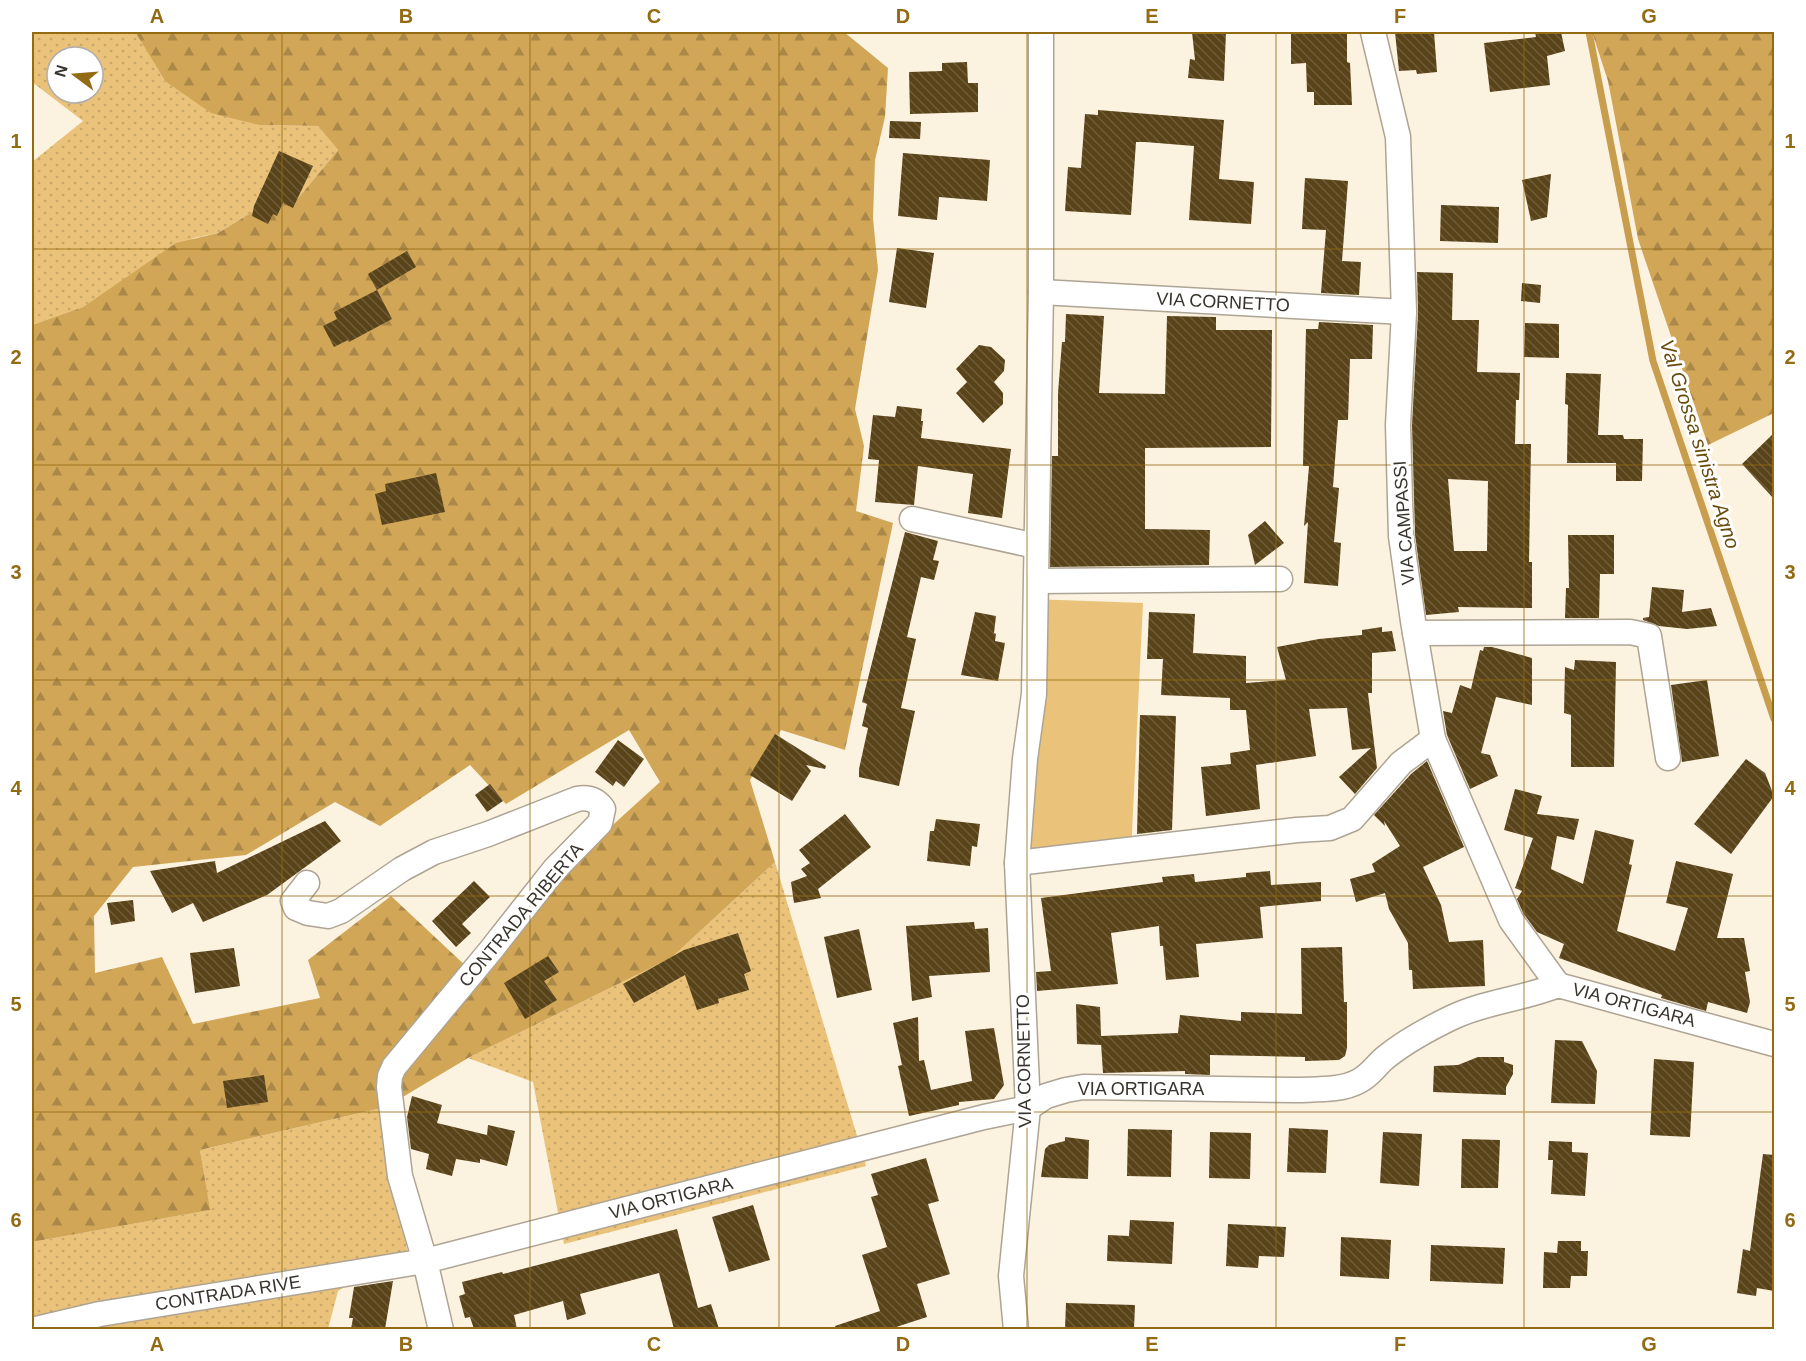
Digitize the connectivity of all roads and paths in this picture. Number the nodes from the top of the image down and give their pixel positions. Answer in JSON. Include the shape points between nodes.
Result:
{"nodes":[{"id":1,"x":1041,"y":32,"type":"edge"},
{"id":2,"x":1373,"y":32,"type":"edge"},
{"id":3,"x":1041,"y":292,"type":"junction"},
{"id":4,"x":1404,"y":312,"type":"junction"},
{"id":5,"x":912,"y":519,"type":"dead end"},
{"id":6,"x":1036,"y":546,"type":"junction"},
{"id":7,"x":1280,"y":579,"type":"dead end"},
{"id":8,"x":1037,"y":581,"type":"junction"},
{"id":9,"x":1415,"y":633,"type":"junction"},
{"id":10,"x":1433,"y":739,"type":"junction"},
{"id":11,"x":1668,"y":758,"type":"dead end"},
{"id":12,"x":1017,"y":863,"type":"junction"},
{"id":13,"x":307,"y":883,"type":"dead end"},
{"id":14,"x":1558,"y":985,"type":"junction"},
{"id":15,"x":1774,"y":1044,"type":"edge"},
{"id":16,"x":1028,"y":1108,"type":"junction"},
{"id":17,"x":425,"y":1261,"type":"junction"},
{"id":18,"x":32,"y":1329,"type":"edge"},
{"id":19,"x":441,"y":1329,"type":"edge"},
{"id":20,"x":1016,"y":1329,"type":"edge"}],
"edges":[{"from":1,"to":3,"type":"street","name":"VIA CORNETTO"},
{"from":2,"to":4,"type":"street","name":"VIA CAMPASSI","via":[[1398,137]]},
{"from":3,"to":4,"type":"street","name":"VIA CORNETTO"},
{"from":3,"to":6,"type":"street","name":"VIA CORNETTO"},
{"from":4,"to":9,"type":"street","name":"VIA CAMPASSI","via":[[1398,425],[1401,536]]},
{"from":5,"to":6,"type":"street"},
{"from":6,"to":8,"type":"street","name":"VIA CORNETTO"},
{"from":7,"to":8,"type":"street"},
{"from":8,"to":12,"type":"street","name":"VIA CORNETTO","via":[[1034,694]]},
{"from":9,"to":10,"type":"street","name":"VIA CAMPASSI"},
{"from":9,"to":11,"type":"street","via":[[1630,632],[1649,636]]},
{"from":10,"to":12,"type":"street","via":[[1401,763],[1352,819],[1330,828]]},
{"from":10,"to":14,"type":"street","name":"VIA CAMPASSI","via":[[1511,920]]},
{"from":12,"to":16,"type":"street","name":"VIA CORNETTO"},
{"from":13,"to":17,"type":"street","name":"CONTRADA RIBERTA","via":[[288,906],[328,916],[434,852],[577,799],[592,799],[603,809],[600,823],[554,870],[390,1076],[400,1176]]},
{"from":14,"to":15,"type":"street","name":"VIA ORTIGARA"},
{"from":14,"to":16,"type":"street","name":"VIA ORTIGARA","via":[[1455,1016],[1406,1043],[1372,1072],[1348,1085],[1296,1090],[1083,1087],[1046,1096]]},
{"from":16,"to":17,"type":"street","name":"VIA ORTIGARA"},
{"from":16,"to":20,"type":"street","name":"VIA CORNETTO","via":[[1011,1276]]},
{"from":17,"to":18,"type":"street","name":"CONTRADA RIVE","via":[[100,1314]]},
{"from":17,"to":19,"type":"street"}]}
